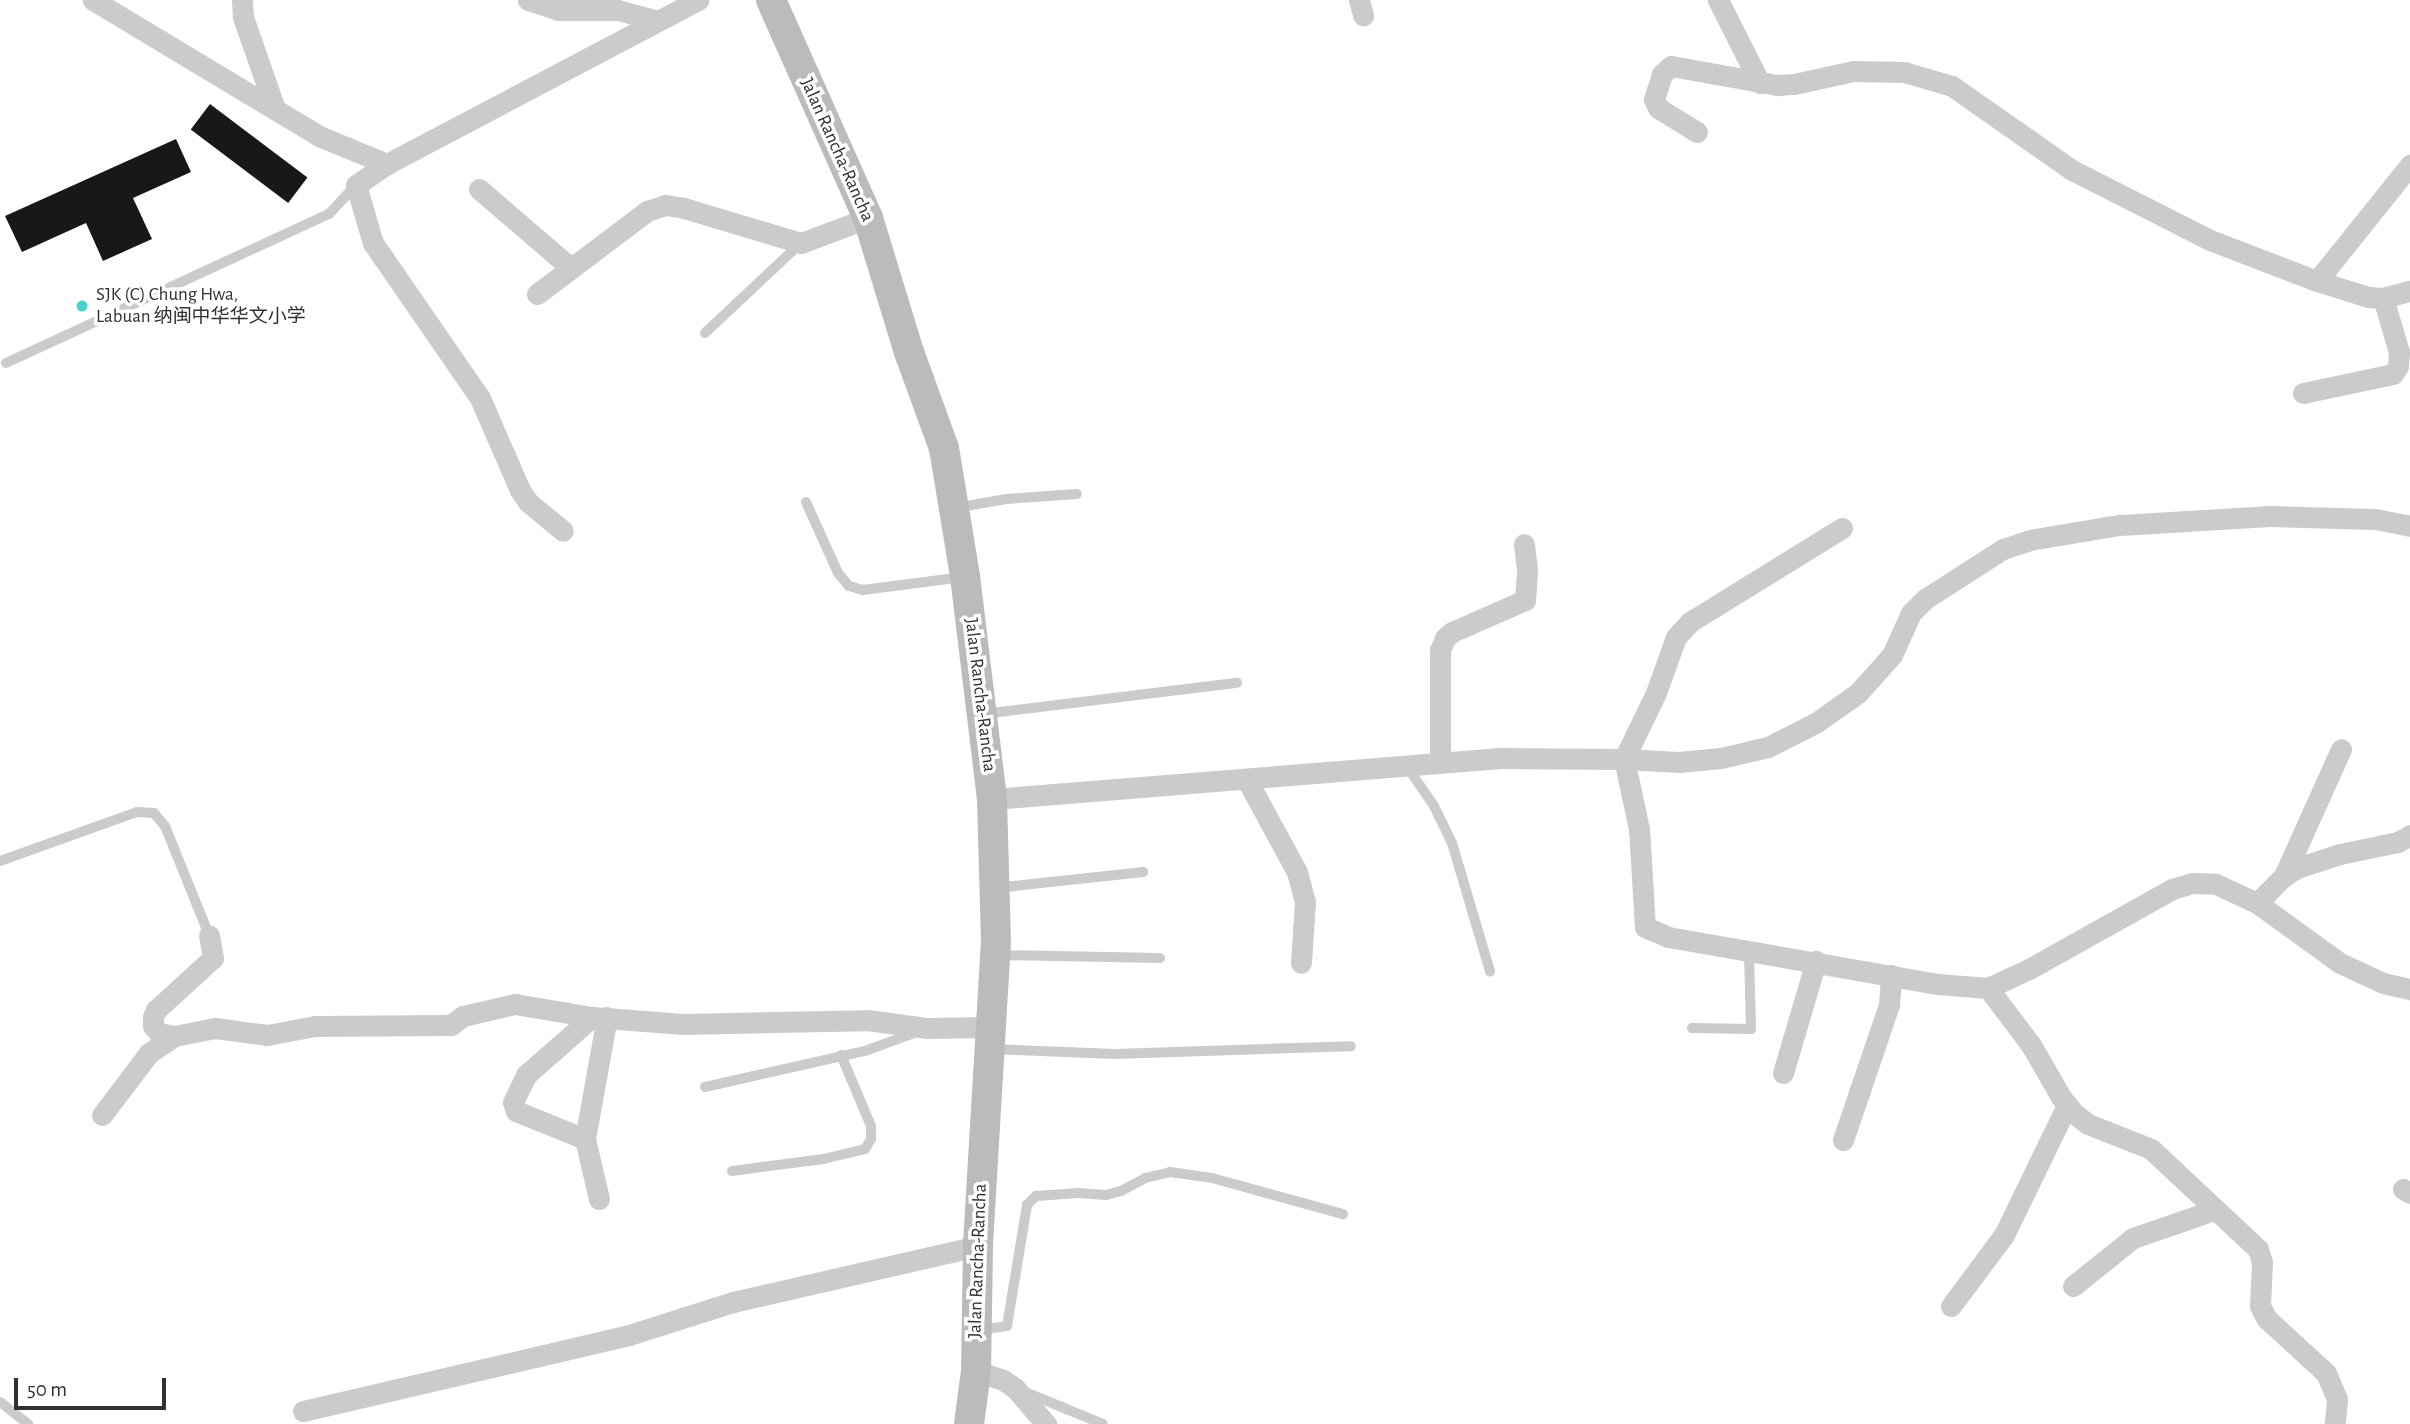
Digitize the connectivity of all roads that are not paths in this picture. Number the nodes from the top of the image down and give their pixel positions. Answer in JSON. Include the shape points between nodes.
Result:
{"nodes":[{"id":1,"x":93,"y":0,"type":"edge"},
{"id":2,"x":242,"y":0,"type":"edge"},
{"id":3,"x":528,"y":0,"type":"edge"},
{"id":4,"x":698,"y":0,"type":"edge"},
{"id":5,"x":771,"y":0,"type":"edge"},
{"id":6,"x":1718,"y":0,"type":"edge"},
{"id":7,"x":658,"y":21,"type":"junction"},
{"id":8,"x":1760,"y":83,"type":"junction"},
{"id":9,"x":275,"y":109,"type":"junction"},
{"id":10,"x":1697,"y":132,"type":"dead end"},
{"id":11,"x":387,"y":164,"type":"junction"},
{"id":12,"x":2410,"y":165,"type":"edge"},
{"id":13,"x":356,"y":185,"type":"junction"},
{"id":14,"x":479,"y":189,"type":"dead end"},
{"id":15,"x":868,"y":218,"type":"junction"},
{"id":16,"x":802,"y":243,"type":"junction"},
{"id":17,"x":571,"y":268,"type":"junction"},
{"id":18,"x":2317,"y":281,"type":"junction"},
{"id":19,"x":2410,"y":291,"type":"edge"},
{"id":20,"x":537,"y":294,"type":"dead end"},
{"id":21,"x":2383,"y":298,"type":"junction"},
{"id":22,"x":705,"y":333,"type":"dead end"},
{"id":23,"x":6,"y":363,"type":"dead end"},
{"id":24,"x":2303,"y":393,"type":"dead end"},
{"id":25,"x":1077,"y":494,"type":"dead end"},
{"id":26,"x":806,"y":502,"type":"dead end"},
{"id":27,"x":955,"y":508,"type":"junction"},
{"id":28,"x":2410,"y":526,"type":"edge"},
{"id":29,"x":1842,"y":527,"type":"dead end"},
{"id":30,"x":563,"y":531,"type":"dead end"},
{"id":31,"x":1524,"y":544,"type":"dead end"},
{"id":32,"x":965,"y":576,"type":"junction"},
{"id":33,"x":1237,"y":683,"type":"dead end"},
{"id":34,"x":983,"y":714,"type":"junction"},
{"id":35,"x":2341,"y":749,"type":"dead end"},
{"id":36,"x":1624,"y":759,"type":"junction"},
{"id":37,"x":1440,"y":762,"type":"junction"},
{"id":38,"x":1406,"y":765,"type":"junction"},
{"id":39,"x":1247,"y":780,"type":"junction"},
{"id":40,"x":992,"y":799,"type":"junction"},
{"id":41,"x":2410,"y":835,"type":"edge"},
{"id":42,"x":0,"y":861,"type":"edge"},
{"id":43,"x":1143,"y":872,"type":"dead end"},
{"id":44,"x":2284,"y":876,"type":"junction"},
{"id":45,"x":994,"y":888,"type":"junction"},
{"id":46,"x":2258,"y":904,"type":"junction"},
{"id":47,"x":209,"y":935,"type":"joint"},
{"id":48,"x":1749,"y":950,"type":"junction"},
{"id":49,"x":995,"y":955,"type":"junction"},
{"id":50,"x":1160,"y":958,"type":"dead end"},
{"id":51,"x":1816,"y":961,"type":"junction"},
{"id":52,"x":1301,"y":963,"type":"dead end"},
{"id":53,"x":1490,"y":971,"type":"dead end"},
{"id":54,"x":1891,"y":975,"type":"junction"},
{"id":55,"x":1988,"y":988,"type":"junction"},
{"id":56,"x":2410,"y":989,"type":"edge"},
{"id":57,"x":600,"y":1017,"type":"junction"},
{"id":58,"x":926,"y":1028,"type":"junction"},
{"id":59,"x":1692,"y":1028,"type":"dead end"},
{"id":60,"x":174,"y":1036,"type":"junction"},
{"id":61,"x":989,"y":1038,"type":"junction"},
{"id":62,"x":1351,"y":1046,"type":"dead end"},
{"id":63,"x":841,"y":1055,"type":"junction"},
{"id":64,"x":1783,"y":1073,"type":"dead end"},
{"id":65,"x":705,"y":1087,"type":"dead end"},
{"id":66,"x":2067,"y":1105,"type":"junction"},
{"id":67,"x":102,"y":1115,"type":"dead end"},
{"id":68,"x":585,"y":1139,"type":"junction"},
{"id":69,"x":1843,"y":1140,"type":"dead end"},
{"id":70,"x":732,"y":1171,"type":"dead end"},
{"id":71,"x":599,"y":1199,"type":"dead end"},
{"id":72,"x":2214,"y":1210,"type":"junction"},
{"id":73,"x":1343,"y":1214,"type":"dead end"},
{"id":74,"x":978,"y":1247,"type":"junction"},
{"id":75,"x":2073,"y":1286,"type":"dead end"},
{"id":76,"x":1951,"y":1306,"type":"dead end"},
{"id":77,"x":976,"y":1330,"type":"junction"},
{"id":78,"x":976,"y":1371,"type":"junction"},
{"id":79,"x":1015,"y":1388,"type":"junction"},
{"id":80,"x":0,"y":1402,"type":"edge"},
{"id":81,"x":303,"y":1411,"type":"dead end"},
{"id":82,"x":28,"y":1424,"type":"edge"},
{"id":83,"x":969,"y":1424,"type":"edge"},
{"id":84,"x":1046,"y":1424,"type":"edge"},
{"id":85,"x":1103,"y":1424,"type":"edge"},
{"id":86,"x":2335,"y":1424,"type":"edge"}],
"edges":[{"from":1,"to":9,"type":"street"},
{"from":2,"to":9,"type":"street","via":[[243,17]]},
{"from":3,"to":7,"type":"street","via":[[558,10],[618,10]]},
{"from":4,"to":7,"type":"street"},
{"from":5,"to":15,"type":"main road","name":"Jalan Rancha-Rancha"},
{"from":6,"to":8,"type":"street"},
{"from":7,"to":11,"type":"street"},
{"from":8,"to":10,"type":"street","via":[[1671,66],[1662,74],[1654,99],[1658,108]]},
{"from":8,"to":18,"type":"street","via":[[1794,85],[1870,70],[1930,78],[1972,98],[2072,170],[2210,240]]},
{"from":9,"to":11,"type":"street","via":[[336,144]]},
{"from":11,"to":13,"type":"street"},
{"from":12,"to":18,"type":"street"},
{"from":13,"to":23,"type":"lane","via":[[330,214]]},
{"from":13,"to":30,"type":"street","via":[[373,243],[480,398],[520,490]]},
{"from":14,"to":17,"type":"street"},
{"from":15,"to":16,"type":"street"},
{"from":15,"to":27,"type":"main road","name":"Jalan Rancha-Rancha","via":[[944,448]]},
{"from":16,"to":17,"type":"street","via":[[666,205],[647,211]]},
{"from":16,"to":22,"type":"lane"},
{"from":17,"to":20,"type":"street"},
{"from":18,"to":21,"type":"street"},
{"from":19,"to":21,"type":"street"},
{"from":21,"to":24,"type":"street","via":[[2399,352],[2392,374]]},
{"from":25,"to":27,"type":"lane"},
{"from":26,"to":32,"type":"lane","via":[[838,573],[849,586],[863,590]]},
{"from":27,"to":32,"type":"main road","name":"Jalan Rancha-Rancha"},
{"from":28,"to":36,"type":"street","via":[[2375,519],[2270,516],[2120,525],[2030,540],[2003,549],[1925,599],[1911,614],[1892,655],[1858,693],[1817,722],[1768,747],[1721,758],[1679,762]]},
{"from":29,"to":36,"type":"street","via":[[1690,622],[1676,637],[1656,693]]},
{"from":31,"to":37,"type":"street","via":[[1525,600],[1452,632],[1440,650]]},
{"from":32,"to":34,"type":"main road","name":"Jalan Rancha-Rancha"},
{"from":33,"to":34,"type":"lane"},
{"from":34,"to":40,"type":"main road","name":"Jalan Rancha-Rancha"},
{"from":35,"to":44,"type":"street"},
{"from":36,"to":37,"type":"street"},
{"from":36,"to":48,"type":"street","via":[[1639,829],[1645,927],[1668,937]]},
{"from":37,"to":38,"type":"street"},
{"from":38,"to":39,"type":"street"},
{"from":38,"to":53,"type":"lane","via":[[1452,842]]},
{"from":39,"to":40,"type":"street"},
{"from":39,"to":52,"type":"street","via":[[1297,872],[1305,902]]},
{"from":40,"to":45,"type":"main road","name":"Jalan Rancha-Rancha"},
{"from":41,"to":44,"type":"street","via":[[2398,842],[2312,862]]},
{"from":42,"to":47,"type":"lane","via":[[138,812],[154,813],[165,826]]},
{"from":43,"to":45,"type":"lane"},
{"from":44,"to":46,"type":"street"},
{"from":45,"to":49,"type":"main road","name":"Jalan Rancha-Rancha"},
{"from":46,"to":55,"type":"street","via":[[2216,884],[2193,883],[2172,889]]},
{"from":46,"to":56,"type":"street","via":[[2340,963],[2383,983]]},
{"from":47,"to":60,"type":"street","via":[[213,958],[153,1017],[159,1033]]},
{"from":48,"to":51,"type":"street"},
{"from":48,"to":59,"type":"lane","via":[[1751,1029]]},
{"from":49,"to":50,"type":"lane"},
{"from":49,"to":61,"type":"main road","name":"Jalan Rancha-Rancha"},
{"from":51,"to":54,"type":"street"},
{"from":51,"to":64,"type":"street"},
{"from":54,"to":55,"type":"street"},
{"from":54,"to":69,"type":"street","via":[[1889,1005]]},
{"from":55,"to":66,"type":"street","via":[[2031,1045]]},
{"from":57,"to":58,"type":"street","via":[[727,1025],[867,1020]]},
{"from":57,"to":60,"type":"street","via":[[515,1004],[463,1016],[451,1025],[315,1026],[267,1035],[215,1028]]},
{"from":57,"to":68,"type":"street"},
{"from":57,"to":68,"type":"street","via":[[526,1075],[513,1102],[516,1111]]},
{"from":58,"to":61,"type":"street"},
{"from":58,"to":63,"type":"lane"},
{"from":60,"to":67,"type":"street","via":[[149,1053]]},
{"from":61,"to":62,"type":"lane","via":[[1032,1048],[1115,1054]]},
{"from":61,"to":74,"type":"main road","name":"Jalan Rancha-Rancha"},
{"from":63,"to":65,"type":"lane"},
{"from":63,"to":70,"type":"lane","via":[[871,1126],[865,1149]]},
{"from":66,"to":72,"type":"street","via":[[2088,1124],[2151,1149]]},
{"from":66,"to":76,"type":"street","via":[[2004,1235]]},
{"from":68,"to":71,"type":"street"},
{"from":72,"to":75,"type":"street","via":[[2133,1238]]},
{"from":72,"to":86,"type":"street","via":[[2258,1249],[2262,1262],[2260,1306],[2267,1319],[2326,1373],[2337,1399]]},
{"from":73,"to":77,"type":"lane","via":[[1212,1178],[1170,1172],[1105,1195],[1036,1196],[1027,1205],[1007,1326]]},
{"from":74,"to":77,"type":"main road","name":"Jalan Rancha-Rancha"},
{"from":74,"to":81,"type":"street","via":[[733,1302],[629,1335]]},
{"from":77,"to":78,"type":"main road","name":"Jalan Rancha-Rancha"},
{"from":78,"to":79,"type":"street"},
{"from":78,"to":83,"type":"main road","name":"Jalan Rancha-Rancha"},
{"from":79,"to":84,"type":"street"},
{"from":79,"to":85,"type":"lane"},
{"from":80,"to":82,"type":"lane"}]}
